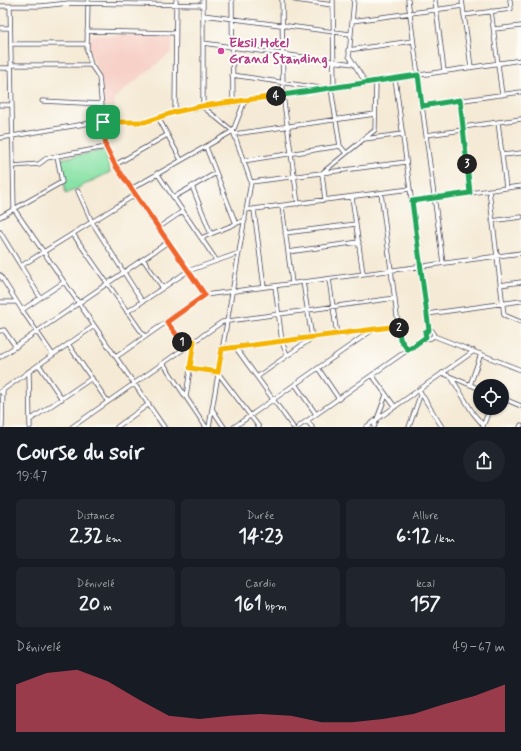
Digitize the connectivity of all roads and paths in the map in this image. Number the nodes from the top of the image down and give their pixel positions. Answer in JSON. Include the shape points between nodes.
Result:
{"nodes":[{"id":1,"x":40,"y":0,"type":"edge"},
{"id":2,"x":176,"y":0,"type":"edge"},
{"id":3,"x":203,"y":0,"type":"edge"},
{"id":4,"x":232,"y":0,"type":"edge"},
{"id":5,"x":282,"y":0,"type":"edge"},
{"id":6,"x":295,"y":0,"type":"edge"},
{"id":7,"x":333,"y":0,"type":"edge"},
{"id":8,"x":354,"y":0,"type":"edge"},
{"id":9,"x":408,"y":0,"type":"edge"},
{"id":10,"x":435,"y":0,"type":"edge"},
{"id":11,"x":462,"y":0,"type":"edge"},
{"id":12,"x":510,"y":0,"type":"edge"},
{"id":13,"x":69,"y":1,"type":"edge"},
{"id":14,"x":88,"y":2,"type":"edge"},
{"id":15,"x":176,"y":5,"type":"junction"},
{"id":16,"x":203,"y":5,"type":"junction"},
{"id":17,"x":333,"y":5,"type":"junction"},
{"id":18,"x":0,"y":6,"type":"edge"},
{"id":19,"x":10,"y":6,"type":"junction"},
{"id":20,"x":41,"y":6,"type":"junction"},
{"id":21,"x":463,"y":6,"type":"junction"},
{"id":22,"x":436,"y":10,"type":"junction"},
{"id":23,"x":491,"y":11,"type":"junction"},
{"id":24,"x":409,"y":13,"type":"junction"},
{"id":25,"x":464,"y":15,"type":"junction"},
{"id":26,"x":203,"y":16,"type":"junction"},
{"id":27,"x":232,"y":19,"type":"junction"},
{"id":28,"x":352,"y":21,"type":"junction"},
{"id":29,"x":282,"y":26,"type":"junction"},
{"id":30,"x":521,"y":26,"type":"edge"},
{"id":31,"x":0,"y":28,"type":"edge"},
{"id":32,"x":10,"y":28,"type":"junction"},
{"id":33,"x":494,"y":29,"type":"junction"},
{"id":34,"x":87,"y":31,"type":"junction"},
{"id":35,"x":333,"y":32,"type":"junction"},
{"id":36,"x":176,"y":33,"type":"junction"},
{"id":37,"x":350,"y":34,"type":"junction"},
{"id":38,"x":413,"y":41,"type":"junction"},
{"id":39,"x":203,"y":43,"type":"junction"},
{"id":40,"x":11,"y":44,"type":"junction"},
{"id":41,"x":87,"y":44,"type":"junction"},
{"id":42,"x":232,"y":47,"type":"junction"},
{"id":43,"x":348,"y":50,"type":"junction"},
{"id":44,"x":283,"y":54,"type":"junction"},
{"id":45,"x":521,"y":60,"type":"edge"},
{"id":46,"x":334,"y":61,"type":"junction"},
{"id":47,"x":498,"y":63,"type":"junction"},
{"id":48,"x":353,"y":64,"type":"junction"},
{"id":49,"x":11,"y":66,"type":"junction"},
{"id":50,"x":91,"y":66,"type":"junction"},
{"id":51,"x":471,"y":67,"type":"junction"},
{"id":52,"x":0,"y":68,"type":"edge"},
{"id":53,"x":444,"y":71,"type":"junction"},
{"id":54,"x":232,"y":75,"type":"junction"},
{"id":55,"x":418,"y":75,"type":"junction"},
{"id":56,"x":395,"y":78,"type":"junction"},
{"id":57,"x":376,"y":81,"type":"junction"},
{"id":58,"x":283,"y":82,"type":"junction"},
{"id":59,"x":366,"y":83,"type":"junction"},
{"id":60,"x":332,"y":88,"type":"junction"},
{"id":61,"x":325,"y":89,"type":"junction"},
{"id":62,"x":521,"y":92,"type":"edge"},
{"id":63,"x":283,"y":95,"type":"junction"},
{"id":64,"x":502,"y":95,"type":"junction"},
{"id":65,"x":245,"y":100,"type":"junction"},
{"id":66,"x":460,"y":100,"type":"junction"},
{"id":67,"x":42,"y":101,"type":"dead end"},
{"id":68,"x":233,"y":102,"type":"junction"},
{"id":69,"x":102,"y":104,"type":"junction"},
{"id":70,"x":0,"y":105,"type":"edge"},
{"id":71,"x":12,"y":105,"type":"junction"},
{"id":72,"x":202,"y":106,"type":"junction"},
{"id":73,"x":422,"y":106,"type":"junction"},
{"id":74,"x":175,"y":112,"type":"junction"},
{"id":75,"x":375,"y":114,"type":"junction"},
{"id":76,"x":158,"y":119,"type":"junction"},
{"id":77,"x":521,"y":119,"type":"edge"},
{"id":78,"x":336,"y":120,"type":"junction"},
{"id":79,"x":103,"y":122,"type":"junction"},
{"id":80,"x":498,"y":122,"type":"junction"},
{"id":81,"x":287,"y":127,"type":"junction"},
{"id":82,"x":463,"y":129,"type":"junction"},
{"id":83,"x":234,"y":133,"type":"junction"},
{"id":84,"x":402,"y":134,"type":"junction"},
{"id":85,"x":168,"y":135,"type":"junction"},
{"id":86,"x":426,"y":135,"type":"junction"},
{"id":87,"x":12,"y":136,"type":"junction"},
{"id":88,"x":0,"y":138,"type":"edge"},
{"id":89,"x":363,"y":139,"type":"junction"},
{"id":90,"x":340,"y":146,"type":"junction"},
{"id":91,"x":106,"y":147,"type":"junction"},
{"id":92,"x":206,"y":147,"type":"junction"},
{"id":93,"x":521,"y":152,"type":"edge"},
{"id":94,"x":346,"y":153,"type":"junction"},
{"id":95,"x":291,"y":154,"type":"junction"},
{"id":96,"x":502,"y":155,"type":"junction"},
{"id":97,"x":57,"y":156,"type":"junction"},
{"id":98,"x":181,"y":160,"type":"junction"},
{"id":99,"x":244,"y":161,"type":"junction"},
{"id":100,"x":406,"y":162,"type":"junction"},
{"id":101,"x":115,"y":165,"type":"junction"},
{"id":102,"x":13,"y":166,"type":"junction"},
{"id":103,"x":157,"y":173,"type":"junction"},
{"id":104,"x":216,"y":173,"type":"junction"},
{"id":105,"x":322,"y":173,"type":"junction"},
{"id":106,"x":294,"y":176,"type":"junction"},
{"id":107,"x":251,"y":182,"type":"junction"},
{"id":108,"x":192,"y":186,"type":"junction"},
{"id":109,"x":521,"y":186,"type":"edge"},
{"id":110,"x":506,"y":188,"type":"junction"},
{"id":111,"x":130,"y":189,"type":"junction"},
{"id":112,"x":410,"y":189,"type":"junction"},
{"id":113,"x":488,"y":190,"type":"junction"},
{"id":114,"x":78,"y":191,"type":"dead end"},
{"id":115,"x":381,"y":193,"type":"junction"},
{"id":116,"x":470,"y":193,"type":"junction"},
{"id":117,"x":135,"y":195,"type":"junction"},
{"id":118,"x":174,"y":197,"type":"junction"},
{"id":119,"x":352,"y":197,"type":"junction"},
{"id":120,"x":434,"y":198,"type":"junction"},
{"id":121,"x":325,"y":200,"type":"junction"},
{"id":122,"x":412,"y":201,"type":"junction"},
{"id":123,"x":298,"y":204,"type":"junction"},
{"id":124,"x":282,"y":206,"type":"junction"},
{"id":125,"x":14,"y":209,"type":"junction"},
{"id":126,"x":246,"y":210,"type":"junction"},
{"id":127,"x":254,"y":210,"type":"junction"},
{"id":128,"x":183,"y":211,"type":"junction"},
{"id":129,"x":0,"y":217,"type":"edge"},
{"id":130,"x":521,"y":217,"type":"edge"},
{"id":131,"x":245,"y":220,"type":"junction"},
{"id":132,"x":492,"y":220,"type":"junction"},
{"id":133,"x":92,"y":222,"type":"junction"},
{"id":134,"x":236,"y":224,"type":"junction"},
{"id":135,"x":356,"y":224,"type":"junction"},
{"id":136,"x":158,"y":228,"type":"junction"},
{"id":137,"x":0,"y":232,"type":"edge"},
{"id":138,"x":285,"y":233,"type":"junction"},
{"id":139,"x":72,"y":234,"type":"junction"},
{"id":140,"x":211,"y":234,"type":"junction"},
{"id":141,"x":201,"y":238,"type":"junction"},
{"id":142,"x":168,"y":242,"type":"junction"},
{"id":143,"x":358,"y":242,"type":"junction"},
{"id":144,"x":43,"y":252,"type":"junction"},
{"id":145,"x":239,"y":252,"type":"junction"},
{"id":146,"x":288,"y":252,"type":"junction"},
{"id":147,"x":521,"y":253,"type":"edge"},
{"id":148,"x":497,"y":256,"type":"junction"},
{"id":149,"x":144,"y":259,"type":"junction"},
{"id":150,"x":216,"y":260,"type":"junction"},
{"id":151,"x":443,"y":263,"type":"junction"},
{"id":152,"x":21,"y":266,"type":"junction"},
{"id":153,"x":420,"y":266,"type":"junction"},
{"id":154,"x":391,"y":270,"type":"junction"},
{"id":155,"x":188,"y":271,"type":"junction"},
{"id":156,"x":124,"y":273,"type":"junction"},
{"id":157,"x":363,"y":274,"type":"junction"},
{"id":158,"x":0,"y":275,"type":"edge"},
{"id":159,"x":329,"y":278,"type":"junction"},
{"id":160,"x":64,"y":282,"type":"junction"},
{"id":161,"x":303,"y":282,"type":"junction"},
{"id":162,"x":521,"y":282,"type":"edge"},
{"id":163,"x":108,"y":284,"type":"junction"},
{"id":164,"x":292,"y":284,"type":"junction"},
{"id":165,"x":500,"y":285,"type":"junction"},
{"id":166,"x":275,"y":286,"type":"junction"},
{"id":167,"x":264,"y":287,"type":"junction"},
{"id":168,"x":163,"y":288,"type":"junction"},
{"id":169,"x":233,"y":291,"type":"junction"},
{"id":170,"x":205,"y":295,"type":"junction"},
{"id":171,"x":40,"y":297,"type":"junction"},
{"id":172,"x":395,"y":298,"type":"junction"},
{"id":173,"x":521,"y":301,"type":"edge"},
{"id":174,"x":0,"y":302,"type":"edge"},
{"id":175,"x":16,"y":302,"type":"junction"},
{"id":176,"x":142,"y":302,"type":"junction"},
{"id":177,"x":79,"y":304,"type":"junction"},
{"id":178,"x":502,"y":304,"type":"junction"},
{"id":179,"x":333,"y":306,"type":"junction"},
{"id":180,"x":22,"y":310,"type":"junction"},
{"id":181,"x":307,"y":310,"type":"junction"},
{"id":182,"x":127,"y":312,"type":"junction"},
{"id":183,"x":279,"y":314,"type":"junction"},
{"id":184,"x":427,"y":314,"type":"junction"},
{"id":185,"x":227,"y":321,"type":"junction"},
{"id":186,"x":167,"y":322,"type":"junction"},
{"id":187,"x":521,"y":322,"type":"edge"},
{"id":188,"x":94,"y":326,"type":"junction"},
{"id":189,"x":398,"y":326,"type":"junction"},
{"id":190,"x":372,"y":330,"type":"junction"},
{"id":191,"x":429,"y":330,"type":"junction"},
{"id":192,"x":0,"y":331,"type":"edge"},
{"id":193,"x":37,"y":333,"type":"junction"},
{"id":194,"x":337,"y":334,"type":"junction"},
{"id":195,"x":434,"y":336,"type":"junction"},
{"id":196,"x":145,"y":337,"type":"junction"},
{"id":197,"x":426,"y":337,"type":"junction"},
{"id":198,"x":312,"y":338,"type":"junction"},
{"id":199,"x":194,"y":341,"type":"junction"},
{"id":200,"x":282,"y":342,"type":"junction"},
{"id":201,"x":68,"y":344,"type":"junction"},
{"id":202,"x":16,"y":347,"type":"junction"},
{"id":203,"x":186,"y":347,"type":"junction"},
{"id":204,"x":236,"y":348,"type":"junction"},
{"id":205,"x":222,"y":349,"type":"junction"},
{"id":206,"x":408,"y":350,"type":"junction"},
{"id":207,"x":474,"y":351,"type":"junction"},
{"id":208,"x":481,"y":354,"type":"junction"},
{"id":209,"x":53,"y":355,"type":"junction"},
{"id":210,"x":287,"y":355,"type":"junction"},
{"id":211,"x":116,"y":357,"type":"junction"},
{"id":212,"x":0,"y":358,"type":"edge"},
{"id":213,"x":163,"y":363,"type":"junction"},
{"id":214,"x":39,"y":365,"type":"junction"},
{"id":215,"x":190,"y":368,"type":"junction"},
{"id":216,"x":318,"y":368,"type":"junction"},
{"id":217,"x":521,"y":370,"type":"edge"},
{"id":218,"x":29,"y":371,"type":"junction"},
{"id":219,"x":218,"y":372,"type":"junction"},
{"id":220,"x":442,"y":373,"type":"junction"},
{"id":221,"x":372,"y":375,"type":"junction"},
{"id":222,"x":257,"y":377,"type":"junction"},
{"id":223,"x":451,"y":377,"type":"junction"},
{"id":224,"x":92,"y":378,"type":"junction"},
{"id":225,"x":134,"y":383,"type":"junction"},
{"id":226,"x":295,"y":384,"type":"junction"},
{"id":227,"x":470,"y":385,"type":"junction"},
{"id":228,"x":473,"y":386,"type":"edge"},
{"id":229,"x":2,"y":390,"type":"edge"},
{"id":230,"x":420,"y":392,"type":"junction"},
{"id":231,"x":386,"y":395,"type":"junction"},
{"id":232,"x":186,"y":397,"type":"junction"},
{"id":233,"x":62,"y":398,"type":"junction"},
{"id":234,"x":273,"y":399,"type":"junction"},
{"id":235,"x":339,"y":399,"type":"junction"},
{"id":236,"x":509,"y":401,"type":"edge"},
{"id":237,"x":108,"y":402,"type":"junction"},
{"id":238,"x":148,"y":404,"type":"junction"},
{"id":239,"x":521,"y":406,"type":"edge"},
{"id":240,"x":395,"y":407,"type":"junction"},
{"id":241,"x":212,"y":410,"type":"junction"},
{"id":242,"x":316,"y":414,"type":"junction"},
{"id":243,"x":250,"y":415,"type":"junction"},
{"id":244,"x":487,"y":415,"type":"edge"},
{"id":245,"x":377,"y":419,"type":"junction"},
{"id":246,"x":30,"y":420,"type":"junction"},
{"id":247,"x":307,"y":421,"type":"junction"},
{"id":248,"x":78,"y":425,"type":"edge"},
{"id":249,"x":123,"y":425,"type":"edge"},
{"id":250,"x":483,"y":426,"type":"edge"},
{"id":251,"x":2,"y":427,"type":"edge"},
{"id":252,"x":30,"y":427,"type":"edge"},
{"id":253,"x":72,"y":427,"type":"edge"},
{"id":254,"x":117,"y":427,"type":"edge"},
{"id":255,"x":164,"y":427,"type":"edge"},
{"id":256,"x":207,"y":427,"type":"edge"},
{"id":257,"x":224,"y":427,"type":"edge"},
{"id":258,"x":234,"y":427,"type":"edge"},
{"id":259,"x":259,"y":427,"type":"edge"},
{"id":260,"x":293,"y":427,"type":"edge"},
{"id":261,"x":298,"y":427,"type":"edge"},
{"id":262,"x":312,"y":427,"type":"edge"},
{"id":263,"x":366,"y":427,"type":"edge"},
{"id":264,"x":374,"y":427,"type":"edge"},
{"id":265,"x":409,"y":427,"type":"edge"},
{"id":266,"x":442,"y":427,"type":"edge"}],
"edges":[{"from":1,"to":20,"type":"street"},
{"from":2,"to":15,"type":"street"},
{"from":3,"to":16,"type":"street"},
{"from":4,"to":27,"type":"street"},
{"from":5,"to":29,"type":"street"},
{"from":6,"to":17,"type":"street"},
{"from":7,"to":17,"type":"street"},
{"from":8,"to":28,"type":"street"},
{"from":9,"to":24,"type":"street"},
{"from":10,"to":22,"type":"street"},
{"from":11,"to":21,"type":"street"},
{"from":12,"to":23,"type":"street","via":[[511,8]]},
{"from":13,"to":14,"type":"street"},
{"from":13,"to":20,"type":"street"},
{"from":14,"to":15,"type":"street"},
{"from":14,"to":34,"type":"street"},
{"from":15,"to":16,"type":"street"},
{"from":15,"to":36,"type":"street"},
{"from":16,"to":26,"type":"street"},
{"from":17,"to":35,"type":"street"},
{"from":18,"to":19,"type":"street"},
{"from":19,"to":20,"type":"street"},
{"from":19,"to":32,"type":"street"},
{"from":21,"to":22,"type":"street"},
{"from":21,"to":25,"type":"street"},
{"from":22,"to":24,"type":"street"},
{"from":22,"to":53,"type":"street"},
{"from":23,"to":25,"type":"street"},
{"from":23,"to":33,"type":"street"},
{"from":24,"to":28,"type":"street"},
{"from":24,"to":38,"type":"street"},
{"from":25,"to":51,"type":"street"},
{"from":26,"to":27,"type":"street"},
{"from":26,"to":39,"type":"street"},
{"from":27,"to":29,"type":"street"},
{"from":27,"to":42,"type":"street"},
{"from":28,"to":37,"type":"street"},
{"from":29,"to":35,"type":"street"},
{"from":29,"to":44,"type":"street"},
{"from":30,"to":33,"type":"street"},
{"from":31,"to":32,"type":"street"},
{"from":32,"to":40,"type":"street"},
{"from":33,"to":47,"type":"street"},
{"from":34,"to":36,"type":"street"},
{"from":34,"to":41,"type":"street"},
{"from":35,"to":37,"type":"street"},
{"from":35,"to":46,"type":"street"},
{"from":36,"to":74,"type":"street"},
{"from":37,"to":43,"type":"street"},
{"from":38,"to":43,"type":"street"},
{"from":38,"to":55,"type":"street"},
{"from":39,"to":42,"type":"street"},
{"from":39,"to":72,"type":"street"},
{"from":40,"to":41,"type":"street"},
{"from":40,"to":49,"type":"street"},
{"from":41,"to":50,"type":"street"},
{"from":42,"to":44,"type":"street"},
{"from":42,"to":54,"type":"street"},
{"from":43,"to":48,"type":"street"},
{"from":44,"to":46,"type":"street"},
{"from":44,"to":58,"type":"street"},
{"from":45,"to":47,"type":"street"},
{"from":46,"to":48,"type":"street"},
{"from":46,"to":60,"type":"street"},
{"from":47,"to":51,"type":"street"},
{"from":47,"to":64,"type":"street"},
{"from":48,"to":59,"type":"street"},
{"from":49,"to":50,"type":"street"},
{"from":49,"to":52,"type":"street"},
{"from":49,"to":71,"type":"street"},
{"from":50,"to":69,"type":"street","via":[[99,77]]},
{"from":51,"to":53,"type":"street"},
{"from":53,"to":55,"type":"street"},
{"from":54,"to":58,"type":"street"},
{"from":54,"to":68,"type":"street"},
{"from":55,"to":56,"type":"street"},
{"from":55,"to":73,"type":"street"},
{"from":56,"to":57,"type":"street"},
{"from":56,"to":84,"type":"street"},
{"from":57,"to":59,"type":"street"},
{"from":57,"to":75,"type":"street"},
{"from":58,"to":61,"type":"street"},
{"from":58,"to":63,"type":"street"},
{"from":59,"to":60,"type":"street"},
{"from":60,"to":61,"type":"street"},
{"from":60,"to":78,"type":"street"},
{"from":61,"to":63,"type":"street"},
{"from":62,"to":64,"type":"street"},
{"from":63,"to":65,"type":"street"},
{"from":63,"to":81,"type":"street"},
{"from":64,"to":66,"type":"street"},
{"from":65,"to":68,"type":"street"},
{"from":65,"to":83,"type":"street"},
{"from":66,"to":73,"type":"street"},
{"from":66,"to":82,"type":"street"},
{"from":67,"to":69,"type":"street"},
{"from":68,"to":72,"type":"street"},
{"from":69,"to":79,"type":"street"},
{"from":70,"to":71,"type":"street"},
{"from":71,"to":87,"type":"street"},
{"from":72,"to":74,"type":"street"},
{"from":72,"to":83,"type":"street"},
{"from":73,"to":86,"type":"street"},
{"from":74,"to":76,"type":"street"},
{"from":75,"to":78,"type":"street"},
{"from":75,"to":89,"type":"street","via":[[375,130]]},
{"from":76,"to":79,"type":"street","via":[[145,122]]},
{"from":76,"to":85,"type":"street"},
{"from":77,"to":80,"type":"street"},
{"from":78,"to":81,"type":"street"},
{"from":78,"to":90,"type":"street"},
{"from":79,"to":87,"type":"street"},
{"from":79,"to":91,"type":"street"},
{"from":80,"to":82,"type":"street"},
{"from":80,"to":96,"type":"street"},
{"from":81,"to":83,"type":"street"},
{"from":81,"to":95,"type":"street"},
{"from":82,"to":86,"type":"street"},
{"from":82,"to":116,"type":"street"},
{"from":83,"to":92,"type":"street"},
{"from":83,"to":99,"type":"street"},
{"from":84,"to":89,"type":"street"},
{"from":84,"to":100,"type":"street"},
{"from":85,"to":98,"type":"street"},
{"from":85,"to":101,"type":"street"},
{"from":86,"to":120,"type":"street"},
{"from":87,"to":88,"type":"street"},
{"from":87,"to":102,"type":"street"},
{"from":89,"to":94,"type":"street"},
{"from":90,"to":94,"type":"street"},
{"from":90,"to":95,"type":"street"},
{"from":91,"to":97,"type":"street"},
{"from":91,"to":101,"type":"street"},
{"from":92,"to":98,"type":"street"},
{"from":92,"to":104,"type":"street"},
{"from":93,"to":96,"type":"street"},
{"from":94,"to":105,"type":"street"},
{"from":95,"to":99,"type":"street"},
{"from":95,"to":106,"type":"street"},
{"from":96,"to":110,"type":"street"},
{"from":97,"to":102,"type":"street","via":[[47,158],[39,164]]},
{"from":97,"to":125,"type":"street","via":[[62,182]]},
{"from":98,"to":103,"type":"street"},
{"from":99,"to":107,"type":"street"},
{"from":100,"to":105,"type":"street"},
{"from":100,"to":112,"type":"street"},
{"from":101,"to":111,"type":"street"},
{"from":102,"to":125,"type":"street"},
{"from":103,"to":111,"type":"street"},
{"from":103,"to":118,"type":"street"},
{"from":104,"to":108,"type":"street"},
{"from":104,"to":134,"type":"street"},
{"from":105,"to":106,"type":"street"},
{"from":105,"to":121,"type":"street"},
{"from":106,"to":107,"type":"street"},
{"from":106,"to":123,"type":"street"},
{"from":107,"to":126,"type":"street"},
{"from":108,"to":118,"type":"street"},
{"from":108,"to":140,"type":"street"},
{"from":109,"to":110,"type":"street"},
{"from":110,"to":113,"type":"street"},
{"from":111,"to":117,"type":"street"},
{"from":112,"to":115,"type":"street"},
{"from":112,"to":122,"type":"street"},
{"from":113,"to":116,"type":"street"},
{"from":113,"to":132,"type":"street"},
{"from":114,"to":133,"type":"street"},
{"from":115,"to":119,"type":"street"},
{"from":115,"to":154,"type":"street"},
{"from":116,"to":120,"type":"street"},
{"from":117,"to":133,"type":"street"},
{"from":117,"to":136,"type":"street"},
{"from":118,"to":128,"type":"street"},
{"from":119,"to":121,"type":"street"},
{"from":119,"to":135,"type":"street"},
{"from":120,"to":122,"type":"street"},
{"from":120,"to":151,"type":"street"},
{"from":121,"to":123,"type":"street"},
{"from":122,"to":153,"type":"street"},
{"from":123,"to":124,"type":"street"},
{"from":124,"to":127,"type":"street"},
{"from":124,"to":138,"type":"street"},
{"from":125,"to":129,"type":"street"},
{"from":125,"to":144,"type":"street"},
{"from":126,"to":127,"type":"street"},
{"from":126,"to":131,"type":"street"},
{"from":127,"to":167,"type":"street"},
{"from":128,"to":136,"type":"street"},
{"from":128,"to":141,"type":"street"},
{"from":130,"to":132,"type":"street"},
{"from":131,"to":134,"type":"street"},
{"from":131,"to":145,"type":"street"},
{"from":132,"to":148,"type":"street"},
{"from":133,"to":139,"type":"street"},
{"from":133,"to":156,"type":"street"},
{"from":134,"to":140,"type":"street"},
{"from":135,"to":138,"type":"street"},
{"from":135,"to":143,"type":"street"},
{"from":136,"to":142,"type":"street"},
{"from":137,"to":152,"type":"street"},
{"from":138,"to":146,"type":"street"},
{"from":139,"to":144,"type":"street"},
{"from":139,"to":163,"type":"street"},
{"from":140,"to":141,"type":"street"},
{"from":141,"to":150,"type":"street"},
{"from":142,"to":149,"type":"street"},
{"from":142,"to":155,"type":"street"},
{"from":143,"to":146,"type":"street"},
{"from":143,"to":157,"type":"street"},
{"from":144,"to":152,"type":"street"},
{"from":144,"to":160,"type":"street"},
{"from":145,"to":150,"type":"street"},
{"from":145,"to":169,"type":"street"},
{"from":146,"to":164,"type":"street"},
{"from":147,"to":148,"type":"street"},
{"from":148,"to":151,"type":"street"},
{"from":148,"to":165,"type":"street"},
{"from":149,"to":156,"type":"street"},
{"from":149,"to":168,"type":"street"},
{"from":150,"to":155,"type":"street"},
{"from":151,"to":153,"type":"street"},
{"from":152,"to":171,"type":"street"},
{"from":153,"to":154,"type":"street"},
{"from":153,"to":184,"type":"street"},
{"from":154,"to":157,"type":"street"},
{"from":154,"to":172,"type":"street"},
{"from":155,"to":168,"type":"street"},
{"from":155,"to":170,"type":"street"},
{"from":156,"to":163,"type":"street"},
{"from":156,"to":176,"type":"street"},
{"from":157,"to":159,"type":"street"},
{"from":158,"to":175,"type":"street"},
{"from":159,"to":161,"type":"street"},
{"from":159,"to":179,"type":"street"},
{"from":160,"to":171,"type":"street"},
{"from":160,"to":177,"type":"street"},
{"from":161,"to":164,"type":"street"},
{"from":161,"to":181,"type":"street"},
{"from":162,"to":165,"type":"street"},
{"from":163,"to":177,"type":"street"},
{"from":163,"to":182,"type":"street"},
{"from":164,"to":166,"type":"street"},
{"from":165,"to":178,"type":"street"},
{"from":166,"to":167,"type":"street"},
{"from":166,"to":183,"type":"street"},
{"from":167,"to":169,"type":"street"},
{"from":168,"to":176,"type":"street"},
{"from":169,"to":170,"type":"street"},
{"from":169,"to":185,"type":"street"},
{"from":170,"to":186,"type":"street"},
{"from":171,"to":180,"type":"street"},
{"from":172,"to":179,"type":"street"},
{"from":172,"to":189,"type":"street"},
{"from":173,"to":178,"type":"street"},
{"from":174,"to":175,"type":"street"},
{"from":175,"to":180,"type":"street"},
{"from":176,"to":182,"type":"street"},
{"from":177,"to":188,"type":"street"},
{"from":177,"to":193,"type":"street"},
{"from":178,"to":184,"type":"street"},
{"from":178,"to":187,"type":"street","via":[[504,315]]},
{"from":179,"to":181,"type":"street"},
{"from":179,"to":194,"type":"street"},
{"from":180,"to":193,"type":"street"},
{"from":181,"to":183,"type":"street"},
{"from":181,"to":198,"type":"street"},
{"from":182,"to":196,"type":"street"},
{"from":183,"to":185,"type":"street"},
{"from":183,"to":200,"type":"street"},
{"from":184,"to":191,"type":"street"},
{"from":185,"to":199,"type":"street"},
{"from":185,"to":205,"type":"street"},
{"from":186,"to":196,"type":"street"},
{"from":186,"to":203,"type":"street"},
{"from":188,"to":201,"type":"street"},
{"from":188,"to":211,"type":"street"},
{"from":189,"to":190,"type":"street"},
{"from":189,"to":206,"type":"street","via":[[400,339]]},
{"from":190,"to":194,"type":"street"},
{"from":190,"to":216,"type":"street"},
{"from":191,"to":195,"type":"street","via":[[433,331]]},
{"from":191,"to":197,"type":"street","via":[[425,332]]},
{"from":192,"to":202,"type":"street","via":[[4,330]]},
{"from":193,"to":202,"type":"street"},
{"from":193,"to":209,"type":"street"},
{"from":194,"to":198,"type":"street"},
{"from":195,"to":197,"type":"street"},
{"from":195,"to":207,"type":"street"},
{"from":196,"to":211,"type":"street"},
{"from":197,"to":206,"type":"street"},
{"from":198,"to":200,"type":"street"},
{"from":198,"to":210,"type":"street"},
{"from":199,"to":203,"type":"street"},
{"from":199,"to":215,"type":"street"},
{"from":200,"to":204,"type":"street"},
{"from":200,"to":210,"type":"street"},
{"from":201,"to":209,"type":"street"},
{"from":201,"to":224,"type":"street"},
{"from":202,"to":212,"type":"street"},
{"from":203,"to":213,"type":"street"},
{"from":204,"to":205,"type":"street"},
{"from":204,"to":222,"type":"street"},
{"from":205,"to":219,"type":"street"},
{"from":206,"to":221,"type":"street"},
{"from":207,"to":208,"type":"street"},
{"from":207,"to":220,"type":"street"},
{"from":208,"to":217,"type":"street"},
{"from":208,"to":227,"type":"street"},
{"from":209,"to":214,"type":"street"},
{"from":210,"to":222,"type":"street"},
{"from":211,"to":225,"type":"street"},
{"from":213,"to":225,"type":"street"},
{"from":213,"to":232,"type":"street"},
{"from":214,"to":218,"type":"street"},
{"from":214,"to":233,"type":"street"},
{"from":215,"to":219,"type":"street"},
{"from":215,"to":232,"type":"street"},
{"from":216,"to":226,"type":"street"},
{"from":216,"to":235,"type":"street"},
{"from":218,"to":229,"type":"street"},
{"from":218,"to":246,"type":"street"},
{"from":219,"to":241,"type":"street"},
{"from":219,"to":243,"type":"street"},
{"from":220,"to":223,"type":"street"},
{"from":220,"to":230,"type":"street"},
{"from":221,"to":231,"type":"street"},
{"from":221,"to":235,"type":"street"},
{"from":222,"to":234,"type":"street"},
{"from":223,"to":227,"type":"street"},
{"from":223,"to":250,"type":"street"},
{"from":224,"to":233,"type":"street"},
{"from":224,"to":237,"type":"street"},
{"from":225,"to":237,"type":"street"},
{"from":225,"to":238,"type":"street"},
{"from":226,"to":234,"type":"street"},
{"from":226,"to":242,"type":"street"},
{"from":227,"to":228,"type":"street"},
{"from":229,"to":251,"type":"street"},
{"from":230,"to":240,"type":"street"},
{"from":230,"to":265,"type":"street"},
{"from":230,"to":266,"type":"street"},
{"from":231,"to":240,"type":"street"},
{"from":231,"to":245,"type":"street"},
{"from":232,"to":256,"type":"street"},
{"from":233,"to":246,"type":"street"},
{"from":234,"to":243,"type":"street"},
{"from":234,"to":260,"type":"street"},
{"from":235,"to":242,"type":"street"},
{"from":236,"to":239,"type":"street"},
{"from":237,"to":248,"type":"street"},
{"from":238,"to":249,"type":"street"},
{"from":238,"to":255,"type":"street"},
{"from":240,"to":245,"type":"street"},
{"from":241,"to":256,"type":"street"},
{"from":241,"to":257,"type":"street"},
{"from":242,"to":247,"type":"street"},
{"from":243,"to":258,"type":"street"},
{"from":243,"to":259,"type":"street"},
{"from":244,"to":250,"type":"street"},
{"from":245,"to":263,"type":"street"},
{"from":245,"to":264,"type":"street"},
{"from":246,"to":252,"type":"street"},
{"from":247,"to":261,"type":"street"},
{"from":247,"to":262,"type":"street"},
{"from":248,"to":253,"type":"street"},
{"from":249,"to":254,"type":"street"}]}
